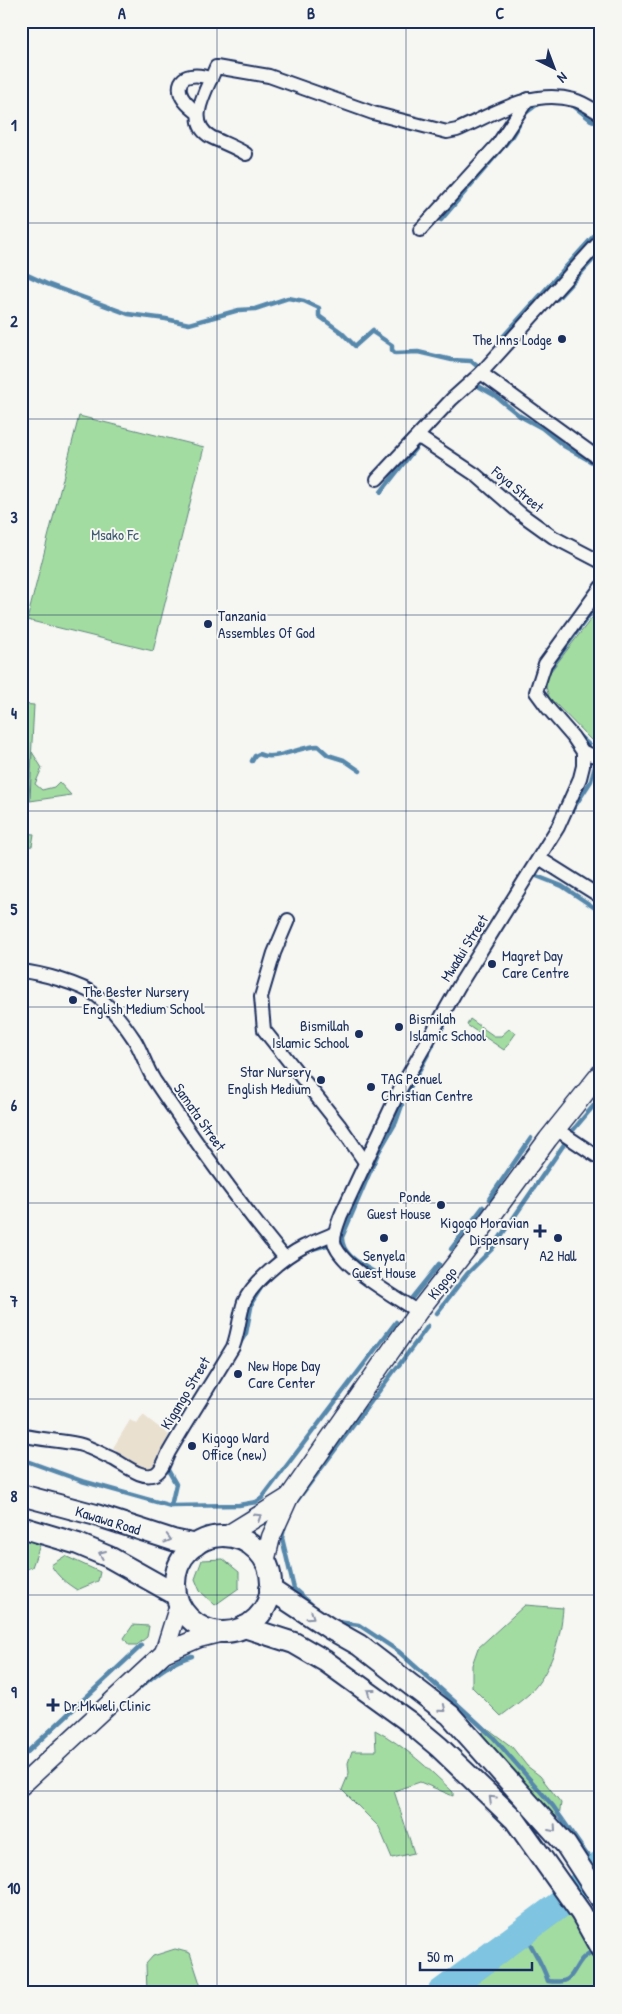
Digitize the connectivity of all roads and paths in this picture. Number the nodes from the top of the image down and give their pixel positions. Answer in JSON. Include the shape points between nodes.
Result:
{"nodes":[{"id":1,"x":211,"y":79,"type":"junction"},
{"id":2,"x":528,"y":99,"type":"junction"},
{"id":3,"x":600,"y":111,"type":"edge"},
{"id":4,"x":198,"y":113,"type":"junction"},
{"id":5,"x":246,"y":154,"type":"dead end"},
{"id":6,"x":420,"y":230,"type":"dead end"},
{"id":7,"x":601,"y":240,"type":"edge"},
{"id":8,"x":481,"y":373,"type":"junction"},
{"id":9,"x":417,"y":438,"type":"junction"},
{"id":10,"x":601,"y":460,"type":"edge"},
{"id":11,"x":377,"y":480,"type":"dead end"},
{"id":12,"x":601,"y":562,"type":"edge"},
{"id":13,"x":601,"y":587,"type":"edge"},
{"id":14,"x":583,"y":752,"type":"junction"},
{"id":15,"x":601,"y":758,"type":"edge"},
{"id":16,"x":539,"y":858,"type":"junction"},
{"id":17,"x":601,"y":897,"type":"edge"},
{"id":18,"x":288,"y":920,"type":"dead end"},
{"id":19,"x":21,"y":971,"type":"edge"},
{"id":20,"x":601,"y":1073,"type":"edge"},
{"id":21,"x":556,"y":1129,"type":"junction"},
{"id":22,"x":601,"y":1158,"type":"edge"},
{"id":23,"x":365,"y":1162,"type":"junction"},
{"id":24,"x":335,"y":1233,"type":"junction"},
{"id":25,"x":285,"y":1258,"type":"junction"},
{"id":26,"x":418,"y":1312,"type":"junction"},
{"id":27,"x":21,"y":1435,"type":"edge"},
{"id":28,"x":21,"y":1495,"type":"edge"},
{"id":29,"x":289,"y":1497,"type":"junction"},
{"id":30,"x":21,"y":1527,"type":"edge"},
{"id":31,"x":226,"y":1536,"type":"junction"},
{"id":32,"x":196,"y":1545,"type":"junction"},
{"id":33,"x":265,"y":1562,"type":"junction"},
{"id":34,"x":270,"y":1589,"type":"junction"},
{"id":35,"x":177,"y":1600,"type":"junction"},
{"id":36,"x":244,"y":1627,"type":"junction"},
{"id":37,"x":223,"y":1632,"type":"junction"},
{"id":38,"x":164,"y":1653,"type":"junction"},
{"id":39,"x":21,"y":1786,"type":"edge"},
{"id":40,"x":601,"y":1899,"type":"edge"},
{"id":41,"x":601,"y":1949,"type":"edge"}],
"edges":[{"from":1,"to":2,"type":"street","via":[[216,67],[269,76],[373,113],[447,132]]},
{"from":1,"to":4,"type":"street"},
{"from":1,"to":4,"type":"street","via":[[195,74],[181,85],[182,97]]},
{"from":2,"to":3,"type":"street","via":[[574,100]]},
{"from":2,"to":6,"type":"street","via":[[498,144]]},
{"from":4,"to":5,"type":"street","via":[[201,128],[206,134]]},
{"from":7,"to":8,"type":"street"},
{"from":8,"to":9,"type":"street"},
{"from":8,"to":10,"type":"street"},
{"from":9,"to":11,"type":"street"},
{"from":9,"to":12,"type":"street","name":"Foya Street","via":[[476,475],[553,538]]},
{"from":13,"to":14,"type":"street","via":[[545,664],[536,692]]},
{"from":14,"to":15,"type":"street"},
{"from":14,"to":16,"type":"street","name":"Mwadui Street","via":[[580,778],[558,827]]},
{"from":16,"to":17,"type":"street"},
{"from":16,"to":23,"type":"street","name":"Mwadui Street","via":[[460,984],[398,1093]]},
{"from":18,"to":23,"type":"street","via":[[261,997],[264,1030]]},
{"from":19,"to":25,"type":"street","name":"Samata Street","via":[[60,979],[92,993],[111,1010],[134,1040],[145,1064],[174,1109],[250,1217]]},
{"from":20,"to":21,"type":"main road","name":"Kigogo"},
{"from":21,"to":22,"type":"street"},
{"from":21,"to":26,"type":"main road","name":"Kigogo"},
{"from":23,"to":24,"type":"street","name":"Mwadui Street"},
{"from":24,"to":25,"type":"street","name":"Kigango Street"},
{"from":24,"to":26,"type":"street","via":[[334,1243],[344,1260]]},
{"from":25,"to":27,"type":"street","name":"Kigango Street","via":[[245,1300],[233,1347],[162,1468],[155,1474],[133,1471],[78,1444]]},
{"from":26,"to":29,"type":"main road","name":"Kigogo"},
{"from":28,"to":32,"type":"main road","name":"Kawawa Road","one_way":true},
{"from":31,"to":29,"type":"main road","one_way":true},
{"from":29,"to":33,"type":"main road","via":[[271,1537]]},
{"from":35,"to":30,"type":"main road","name":"Kawawa Road","one_way":true,"via":[[133,1569],[101,1554]]},
{"from":31,"to":32,"type":"main road","via":[[210,1538]]},
{"from":31,"to":33,"type":"main road","via":[[242,1540]]},
{"from":32,"to":35,"type":"main road","via":[[182,1558],[175,1575]]},
{"from":33,"to":34,"type":"main road"},
{"from":34,"to":36,"type":"main road","via":[[262,1611]]},
{"from":34,"to":40,"type":"main road","one_way":true,"via":[[359,1645],[450,1715],[560,1837]]},
{"from":35,"to":37,"type":"main road","via":[[197,1625]]},
{"from":35,"to":38,"type":"main road"},
{"from":36,"to":37,"type":"main road"},
{"from":41,"to":36,"type":"main road","one_way":true,"via":[[581,1913],[515,1820],[439,1747],[326,1661],[294,1643]]},
{"from":37,"to":38,"type":"main road"},
{"from":38,"to":39,"type":"main road"}]}
